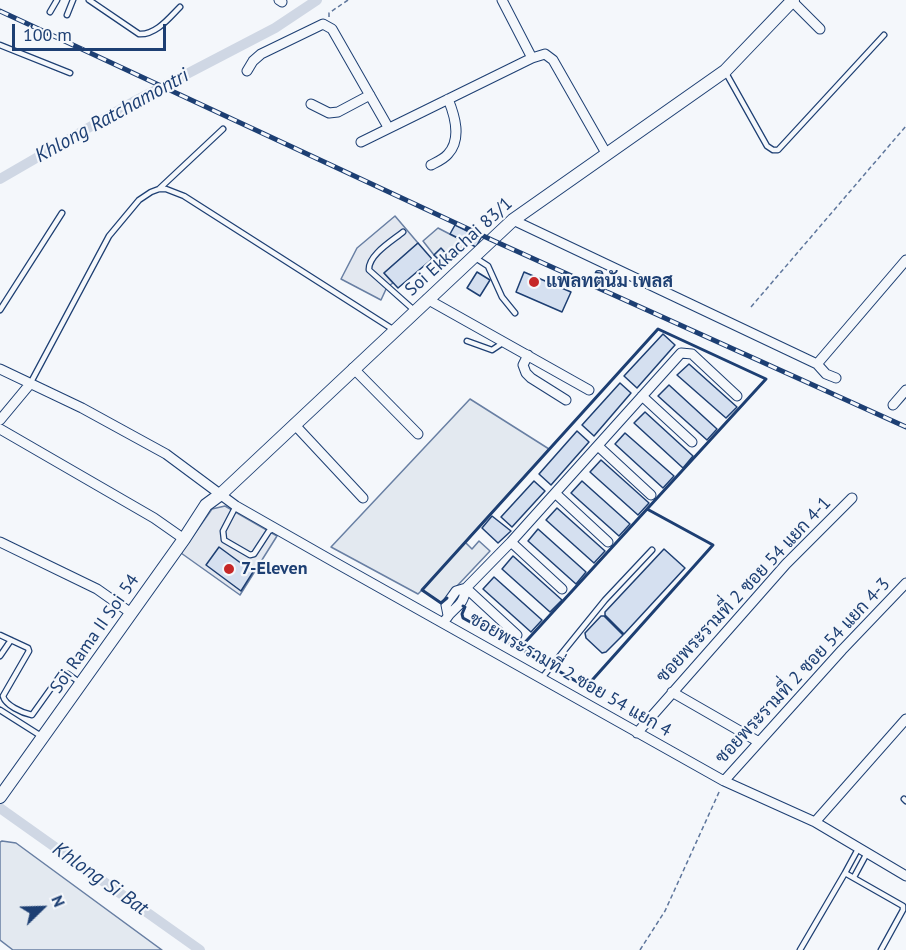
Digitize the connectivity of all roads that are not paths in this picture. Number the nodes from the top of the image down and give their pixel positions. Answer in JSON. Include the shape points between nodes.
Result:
{"nodes":[{"id":1,"x":57,"y":0,"type":"edge"},
{"id":2,"x":73,"y":0,"type":"edge"},
{"id":3,"x":89,"y":0,"type":"edge"},
{"id":4,"x":100,"y":0,"type":"edge"},
{"id":5,"x":502,"y":0,"type":"edge"},
{"id":6,"x":793,"y":1,"type":"edge"},
{"id":7,"x":97,"y":5,"type":"junction"},
{"id":8,"x":180,"y":7,"type":"dead end"},
{"id":9,"x":50,"y":12,"type":"dead end"},
{"id":10,"x":67,"y":15,"type":"dead end"},
{"id":11,"x":820,"y":29,"type":"dead end"},
{"id":12,"x":884,"y":35,"type":"dead end"},
{"id":13,"x":0,"y":45,"type":"edge"},
{"id":14,"x":532,"y":58,"type":"junction"},
{"id":15,"x":247,"y":71,"type":"dead end"},
{"id":16,"x":725,"y":71,"type":"junction"},
{"id":17,"x":70,"y":73,"type":"dead end"},
{"id":18,"x":370,"y":95,"type":"junction"},
{"id":19,"x":448,"y":99,"type":"junction"},
{"id":20,"x":311,"y":104,"type":"dead end"},
{"id":21,"x":388,"y":127,"type":"junction"},
{"id":22,"x":223,"y":129,"type":"dead end"},
{"id":23,"x":361,"y":142,"type":"dead end"},
{"id":24,"x":606,"y":153,"type":"junction"},
{"id":25,"x":432,"y":165,"type":"dead end"},
{"id":26,"x":159,"y":189,"type":"junction"},
{"id":27,"x":62,"y":213,"type":"dead end"},
{"id":28,"x":513,"y":220,"type":"junction"},
{"id":29,"x":403,"y":232,"type":"dead end"},
{"id":30,"x":474,"y":257,"type":"junction"},
{"id":31,"x":906,"y":260,"type":"edge"},
{"id":32,"x":428,"y":299,"type":"junction"},
{"id":33,"x":0,"y":310,"type":"edge"},
{"id":34,"x":415,"y":311,"type":"junction"},
{"id":35,"x":515,"y":314,"type":"dead end"},
{"id":36,"x":394,"y":330,"type":"junction"},
{"id":37,"x":467,"y":341,"type":"dead end"},
{"id":38,"x":504,"y":342,"type":"junction"},
{"id":39,"x":528,"y":355,"type":"junction"},
{"id":40,"x":817,"y":364,"type":"junction"},
{"id":41,"x":353,"y":368,"type":"junction"},
{"id":42,"x":0,"y":369,"type":"edge"},
{"id":43,"x":836,"y":378,"type":"dead end"},
{"id":44,"x":30,"y":384,"type":"junction"},
{"id":45,"x":589,"y":390,"type":"dead end"},
{"id":46,"x":906,"y":390,"type":"edge"},
{"id":47,"x":642,"y":396,"type":"junction"},
{"id":48,"x":737,"y":396,"type":"dead end"},
{"id":49,"x":566,"y":400,"type":"dead end"},
{"id":50,"x":893,"y":405,"type":"dead end"},
{"id":51,"x":0,"y":420,"type":"edge"},
{"id":52,"x":294,"y":424,"type":"junction"},
{"id":53,"x":0,"y":429,"type":"edge"},
{"id":54,"x":418,"y":434,"type":"dead end"},
{"id":55,"x":692,"y":442,"type":"dead end"},
{"id":56,"x":598,"y":446,"type":"junction"},
{"id":57,"x":555,"y":493,"type":"junction"},
{"id":58,"x":221,"y":494,"type":"junction"},
{"id":59,"x":651,"y":495,"type":"dead end"},
{"id":60,"x":363,"y":498,"type":"dead end"},
{"id":61,"x":852,"y":498,"type":"dead end"},
{"id":62,"x":236,"y":506,"type":"junction"},
{"id":63,"x":277,"y":528,"type":"junction"},
{"id":64,"x":184,"y":539,"type":"junction"},
{"id":65,"x":0,"y":542,"type":"edge"},
{"id":66,"x":511,"y":542,"type":"junction"},
{"id":67,"x":608,"y":542,"type":"dead end"},
{"id":68,"x":652,"y":550,"type":"dead end"},
{"id":69,"x":906,"y":583,"type":"edge"},
{"id":70,"x":466,"y":588,"type":"junction"},
{"id":71,"x":562,"y":589,"type":"dead end"},
{"id":72,"x":131,"y":613,"type":"junction"},
{"id":73,"x":446,"y":618,"type":"junction"},
{"id":74,"x":0,"y":634,"type":"edge"},
{"id":75,"x":517,"y":635,"type":"dead end"},
{"id":76,"x":11,"y":640,"type":"junction"},
{"id":77,"x":0,"y":656,"type":"edge"},
{"id":78,"x":541,"y":679,"type":"junction"},
{"id":79,"x":82,"y":684,"type":"junction"},
{"id":80,"x":672,"y":692,"type":"junction"},
{"id":81,"x":0,"y":710,"type":"edge"},
{"id":82,"x":906,"y":719,"type":"edge"},
{"id":83,"x":637,"y":733,"type":"junction"},
{"id":84,"x":43,"y":737,"type":"junction"},
{"id":85,"x":759,"y":742,"type":"junction"},
{"id":86,"x":724,"y":781,"type":"junction"},
{"id":87,"x":0,"y":797,"type":"edge"},
{"id":88,"x":815,"y":822,"type":"junction"},
{"id":89,"x":863,"y":851,"type":"junction"},
{"id":90,"x":904,"y":872,"type":"edge"},
{"id":91,"x":845,"y":873,"type":"junction"},
{"id":92,"x":854,"y":878,"type":"junction"},
{"id":93,"x":800,"y":950,"type":"edge"},
{"id":94,"x":881,"y":950,"type":"edge"}],
"edges":[{"from":1,"to":9,"type":"lane"},
{"from":2,"to":10,"type":"lane"},
{"from":3,"to":7,"type":"lane"},
{"from":4,"to":7,"type":"lane"},
{"from":5,"to":14,"type":"street"},
{"from":6,"to":11,"type":"street"},
{"from":6,"to":16,"type":"street","name":"Soi Ekkachai 83/1"},
{"from":7,"to":8,"type":"lane","via":[[146,35],[163,25]]},
{"from":12,"to":16,"type":"lane","via":[[778,150],[767,146]]},
{"from":13,"to":17,"type":"lane"},
{"from":14,"to":19,"type":"street"},
{"from":14,"to":24,"type":"street","via":[[545,54],[553,60]]},
{"from":15,"to":18,"type":"street","via":[[261,54],[323,24],[332,29]]},
{"from":16,"to":24,"type":"street","name":"Soi Ekkachai 83/1"},
{"from":18,"to":20,"type":"street","via":[[338,112]]},
{"from":18,"to":21,"type":"street"},
{"from":19,"to":21,"type":"street"},
{"from":19,"to":25,"type":"street","via":[[456,132],[448,154]]},
{"from":21,"to":23,"type":"street"},
{"from":22,"to":26,"type":"lane"},
{"from":24,"to":28,"type":"street","name":"Soi Ekkachai 83/1"},
{"from":26,"to":36,"type":"lane","via":[[184,196]]},
{"from":26,"to":44,"type":"lane","via":[[139,200],[109,236]]},
{"from":27,"to":33,"type":"lane"},
{"from":28,"to":30,"type":"street","name":"Soi Ekkachai 83/1"},
{"from":28,"to":40,"type":"street"},
{"from":29,"to":34,"type":"lane","via":[[373,258],[369,270]]},
{"from":30,"to":32,"type":"street","name":"Soi Ekkachai 83/1"},
{"from":30,"to":35,"type":"lane","via":[[488,266]]},
{"from":31,"to":40,"type":"street"},
{"from":32,"to":34,"type":"street","name":"Soi Ekkachai 83/1"},
{"from":32,"to":38,"type":"street"},
{"from":34,"to":36,"type":"street","name":"Soi Ekkachai 83/1"},
{"from":36,"to":41,"type":"street","name":"Soi Ekkachai 83/1"},
{"from":37,"to":38,"type":"lane","via":[[492,350]]},
{"from":38,"to":39,"type":"street"},
{"from":39,"to":45,"type":"street"},
{"from":39,"to":49,"type":"street","via":[[523,365],[526,373]]},
{"from":40,"to":43,"type":"street"},
{"from":41,"to":52,"type":"street","name":"Soi Ekkachai 83/1"},
{"from":41,"to":54,"type":"street"},
{"from":42,"to":44,"type":"street","name":"ซอยพระรามที่ 2 ซอย 54 แยก 4"},
{"from":44,"to":51,"type":"street"},
{"from":44,"to":58,"type":"street","name":"ซอยพระรามที่ 2 ซอย 54 แยก 4","via":[[166,454]]},
{"from":46,"to":50,"type":"street"},
{"from":47,"to":48,"type":"street","via":[[681,353],[692,354]]},
{"from":47,"to":55,"type":"street"},
{"from":47,"to":56,"type":"street"},
{"from":52,"to":58,"type":"street","name":"Soi Ekkachai 83/1"},
{"from":52,"to":60,"type":"street"},
{"from":53,"to":64,"type":"street"},
{"from":56,"to":57,"type":"street"},
{"from":56,"to":59,"type":"street"},
{"from":57,"to":66,"type":"street"},
{"from":57,"to":67,"type":"street"},
{"from":58,"to":62,"type":"street","name":"ซอยพระรามที่ 2 ซอย 54 แยก 4"},
{"from":58,"to":64,"type":"street","name":"Soi Rama II Soi 54","via":[[206,505]]},
{"from":61,"to":80,"type":"street","name":"ซอยพระรามที่ 2 ซอย 54 แยก 4-1","via":[[786,564]]},
{"from":62,"to":63,"type":"street","name":"ซอยพระรามที่ 2 ซอย 54 แยก 4"},
{"from":62,"to":63,"type":"lane","via":[[223,535],[250,555],[254,555],[269,531]]},
{"from":63,"to":73,"type":"street","name":"ซอยพระรามที่ 2 ซอย 54 แยก 4"},
{"from":64,"to":72,"type":"street","name":"Soi Rama II Soi 54"},
{"from":65,"to":72,"type":"street","via":[[97,589]]},
{"from":66,"to":70,"type":"street"},
{"from":66,"to":71,"type":"street"},
{"from":68,"to":78,"type":"lane","via":[[605,600]]},
{"from":69,"to":85,"type":"street","name":"ซอยพระรามที่ 2 ซอย 54 แยก 4-3"},
{"from":70,"to":73,"type":"street","via":[[465,597]]},
{"from":70,"to":75,"type":"street"},
{"from":72,"to":79,"type":"street","name":"Soi Rama II Soi 54"},
{"from":73,"to":78,"type":"street","name":"ซอยพระรามที่ 2 ซอย 54 แยก 4"},
{"from":74,"to":76,"type":"lane"},
{"from":76,"to":77,"type":"lane"},
{"from":76,"to":79,"type":"lane","via":[[29,651],[3,696],[6,702],[32,715],[62,673]]},
{"from":78,"to":83,"type":"street","name":"ซอยพระรามที่ 2 ซอย 54 แยก 4"},
{"from":79,"to":84,"type":"street","name":"Soi Rama II Soi 54"},
{"from":80,"to":83,"type":"street","name":"ซอยพระรามที่ 2 ซอย 54 แยก 4-1"},
{"from":80,"to":85,"type":"street"},
{"from":81,"to":84,"type":"lane"},
{"from":82,"to":88,"type":"street"},
{"from":83,"to":86,"type":"street","name":"ซอยพระรามที่ 2 ซอย 54 แยก 4"},
{"from":84,"to":87,"type":"street","name":"Soi Rama II Soi 54"},
{"from":85,"to":86,"type":"street","name":"ซอยพระรามที่ 2 ซอย 54 แยก 4-3"},
{"from":86,"to":88,"type":"street","name":"ซอยพระรามที่ 2 ซอย 54 แยก 4"},
{"from":88,"to":89,"type":"street","name":"ซอยพระรามที่ 2 ซอย 54 แยก 4"},
{"from":89,"to":90,"type":"street","name":"ซอยพระรามที่ 2 ซอย 54 แยก 4"},
{"from":89,"to":91,"type":"lane"},
{"from":89,"to":92,"type":"lane"},
{"from":91,"to":92,"type":"lane"},
{"from":91,"to":93,"type":"lane"},
{"from":92,"to":94,"type":"lane","via":[[903,906]]}]}
